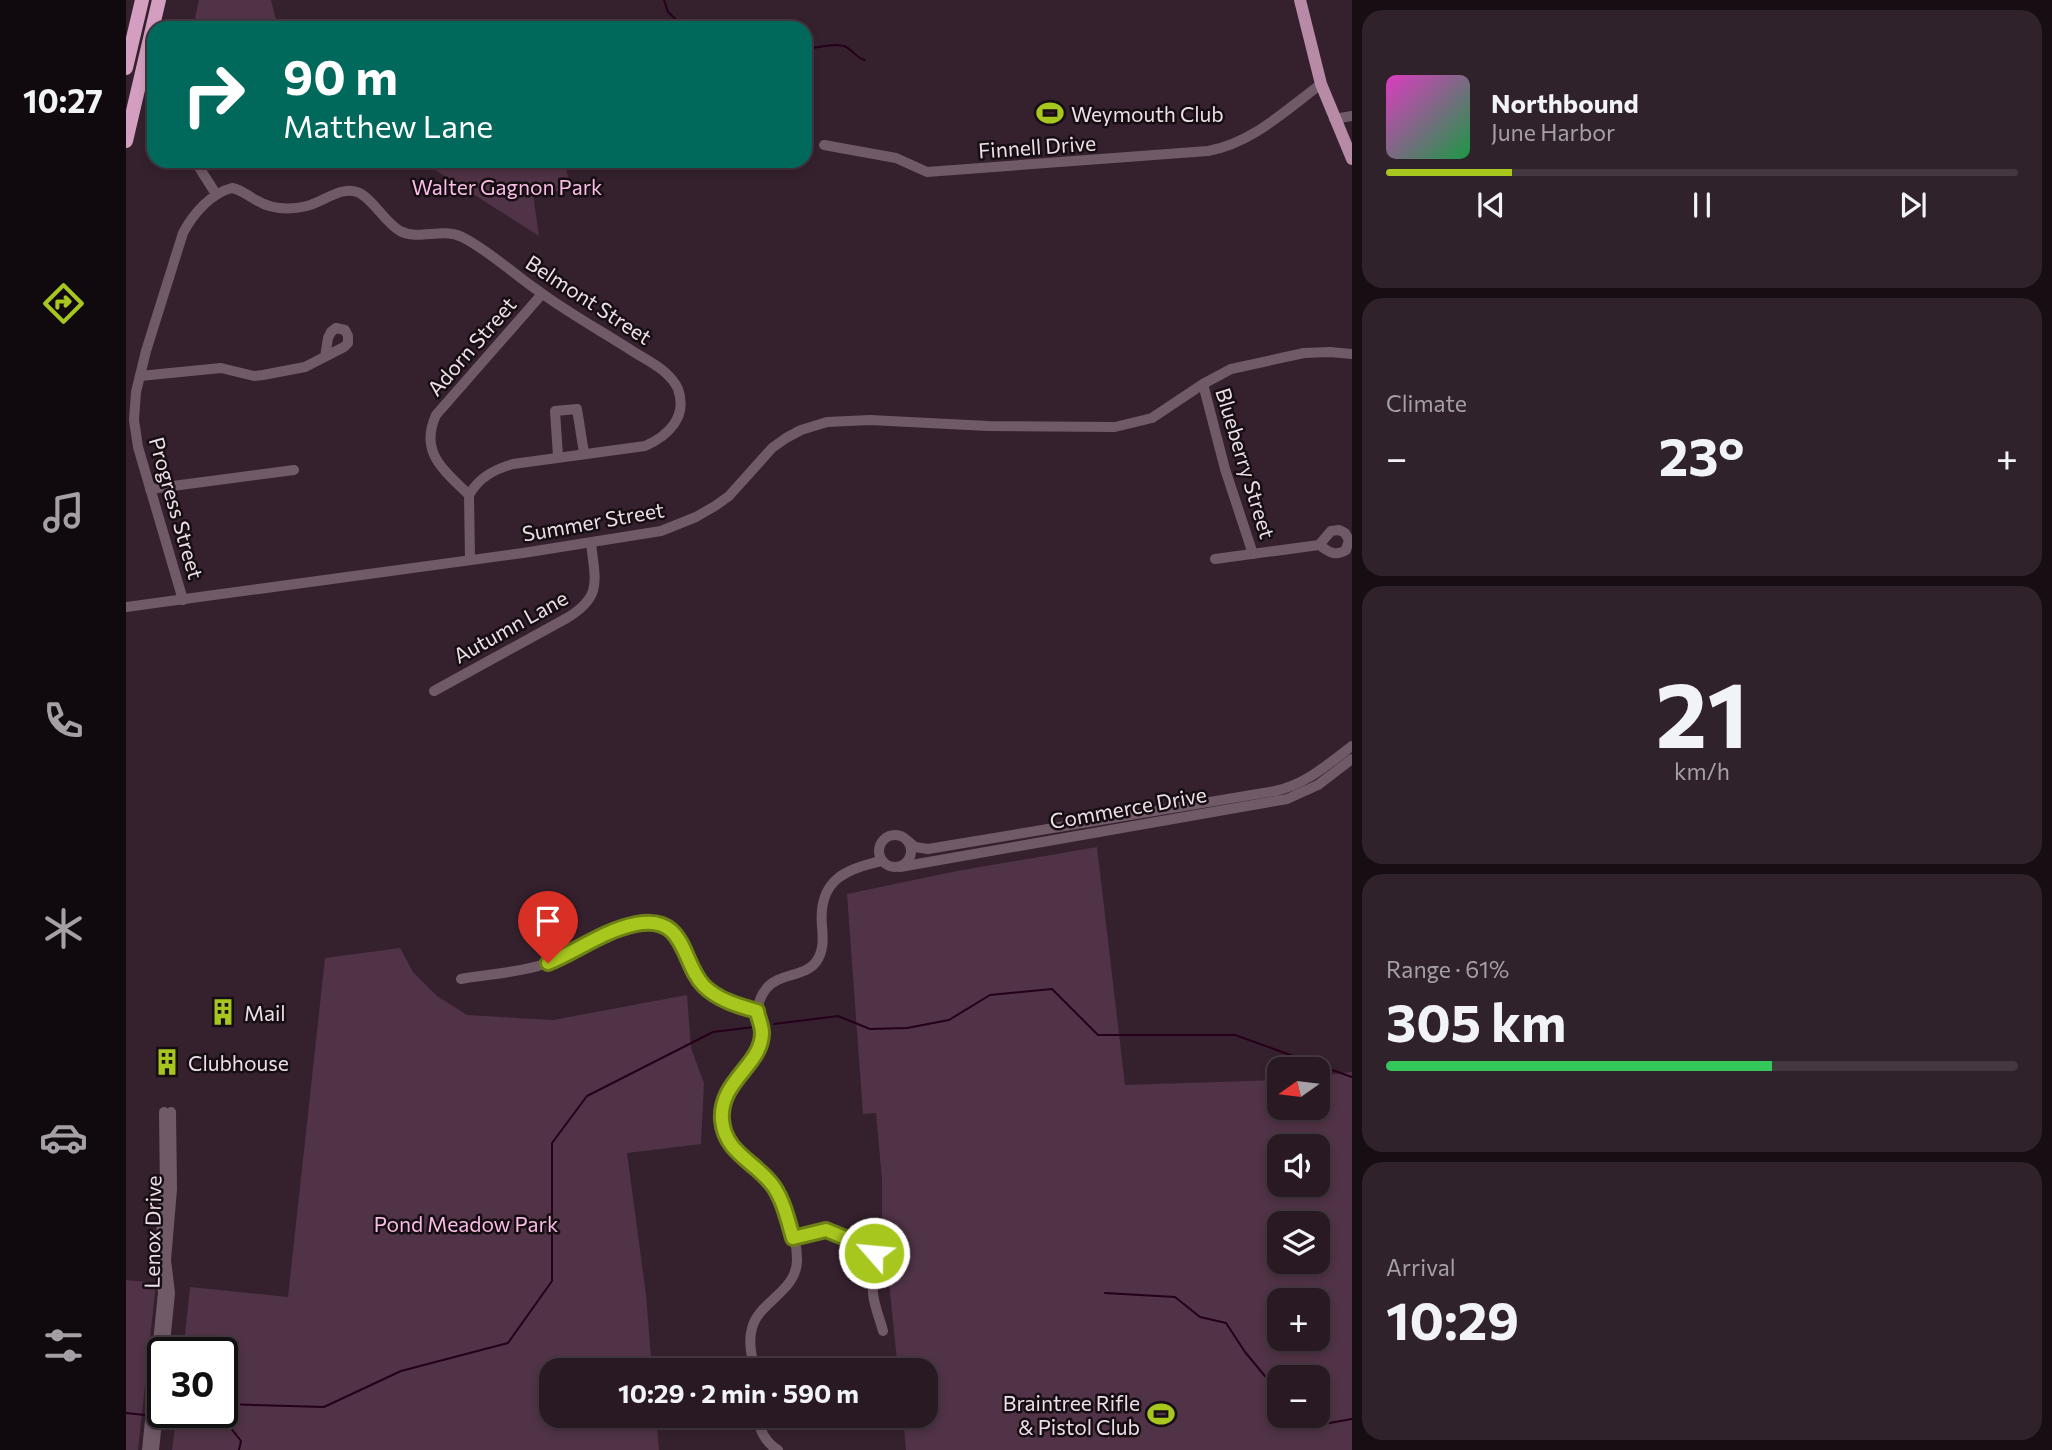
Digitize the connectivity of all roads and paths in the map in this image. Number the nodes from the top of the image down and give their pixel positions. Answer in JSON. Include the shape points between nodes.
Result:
{"nodes":[{"id":1,"x":142,"y":0,"type":"edge"},
{"id":2,"x":159,"y":0,"type":"edge"},
{"id":3,"x":1301,"y":0,"type":"edge"},
{"id":4,"x":154,"y":21,"type":"edge"},
{"id":5,"x":147,"y":51,"type":"edge"},
{"id":6,"x":126,"y":68,"type":"edge"},
{"id":7,"x":1321,"y":84,"type":"junction"},
{"id":8,"x":1352,"y":116,"type":"edge"},
{"id":9,"x":1334,"y":119,"type":"junction"},
{"id":10,"x":126,"y":141,"type":"edge"},
{"id":11,"x":824,"y":145,"type":"dead end"},
{"id":12,"x":1352,"y":159,"type":"edge"},
{"id":13,"x":199,"y":168,"type":"edge"},
{"id":14,"x":216,"y":194,"type":"junction"},
{"id":15,"x":542,"y":294,"type":"junction"},
{"id":16,"x":1352,"y":354,"type":"edge"},
{"id":17,"x":325,"y":357,"type":"dead end"},
{"id":18,"x":141,"y":376,"type":"junction"},
{"id":19,"x":1203,"y":384,"type":"junction"},
{"id":20,"x":584,"y":453,"type":"junction"},
{"id":21,"x":558,"y":456,"type":"junction"},
{"id":22,"x":294,"y":470,"type":"dead end"},
{"id":23,"x":150,"y":489,"type":"junction"},
{"id":24,"x":469,"y":495,"type":"junction"},
{"id":25,"x":591,"y":543,"type":"junction"},
{"id":26,"x":1319,"y":545,"type":"dead end"},
{"id":27,"x":1253,"y":554,"type":"junction"},
{"id":28,"x":1214,"y":559,"type":"dead end"},
{"id":29,"x":470,"y":560,"type":"junction"},
{"id":30,"x":183,"y":600,"type":"junction"},
{"id":31,"x":126,"y":607,"type":"edge"},
{"id":32,"x":434,"y":691,"type":"dead end"},
{"id":33,"x":1352,"y":746,"type":"edge"},
{"id":34,"x":1347,"y":759,"type":"edge"},
{"id":35,"x":908,"y":841,"type":"junction"},
{"id":36,"x":882,"y":861,"type":"junction"},
{"id":37,"x":900,"y":867,"type":"junction"},
{"id":38,"x":461,"y":979,"type":"dead end"},
{"id":39,"x":757,"y":1011,"type":"junction"},
{"id":40,"x":168,"y":1112,"type":"dead end"},
{"id":41,"x":793,"y":1238,"type":"junction"},
{"id":42,"x":883,"y":1331,"type":"dead end"},
{"id":43,"x":162,"y":1336,"type":"joint"},
{"id":44,"x":752,"y":1358,"type":"edge"},
{"id":45,"x":156,"y":1428,"type":"edge"},
{"id":46,"x":760,"y":1428,"type":"edge"},
{"id":47,"x":147,"y":1450,"type":"edge"},
{"id":48,"x":154,"y":1450,"type":"edge"},
{"id":49,"x":778,"y":1450,"type":"edge"}],
"edges":[{"from":1,"to":6,"type":"highway"},
{"from":2,"to":4,"type":"highway"},
{"from":3,"to":7,"type":"main road"},
{"from":5,"to":10,"type":"highway"},
{"from":7,"to":9,"type":"main road"},
{"from":7,"to":11,"type":"street","name":"Finnell Drive","via":[[1249,137],[1208,151],[937,172],[917,169],[896,158]]},
{"from":8,"to":9,"type":"street"},
{"from":9,"to":12,"type":"main road"},
{"from":13,"to":14,"type":"street"},
{"from":14,"to":15,"type":"street","name":"Belmont Street","via":[[232,188],[267,206],[292,208],[355,191],[401,232],[463,237]]},
{"from":14,"to":18,"type":"street","name":"Progress Street","via":[[183,233]]},
{"from":15,"to":20,"type":"street","name":"Belmont Street","via":[[661,369],[677,388],[680,410],[671,431],[659,440],[645,446]]},
{"from":15,"to":24,"type":"street","name":"Adorn Street","via":[[436,415],[431,427],[429,438],[438,462]]},
{"from":16,"to":19,"type":"street","name":"Summer Street","via":[[1315,352],[1270,359],[1231,369]]},
{"from":17,"to":18,"type":"street","via":[[298,370],[254,376],[221,368]]},
{"from":18,"to":23,"type":"street","name":"Progress Street","via":[[135,428]]},
{"from":19,"to":25,"type":"street","name":"Summer Street","via":[[1152,418],[1115,426],[870,420],[814,425],[772,447],[729,496],[696,517],[662,531]]},
{"from":19,"to":27,"type":"street","name":"Blueberry Street"},
{"from":20,"to":21,"type":"street","name":"Belmont Street"},
{"from":20,"to":21,"type":"street","via":[[578,409],[566,408],[555,411]]},
{"from":21,"to":24,"type":"street","name":"Belmont Street","via":[[501,467],[485,476]]},
{"from":22,"to":23,"type":"street"},
{"from":23,"to":30,"type":"street","name":"Progress Street"},
{"from":24,"to":29,"type":"street"},
{"from":25,"to":29,"type":"street","name":"Summer Street"},
{"from":25,"to":32,"type":"street","name":"Autumn Lane","via":[[594,584],[586,605]]},
{"from":26,"to":27,"type":"street"},
{"from":27,"to":28,"type":"street"},
{"from":29,"to":30,"type":"street","name":"Summer Street"},
{"from":30,"to":31,"type":"street","name":"Summer Street"},
{"from":33,"to":34,"type":"street","name":"Commerce Drive"},
{"from":34,"to":35,"type":"street","name":"Commerce Drive","via":[[1275,791],[928,849]]},
{"from":34,"to":37,"type":"street","name":"Commerce Drive","via":[[1318,785],[1287,799]]},
{"from":35,"to":36,"type":"street","via":[[898,835],[887,837],[879,851]]},
{"from":35,"to":37,"type":"street","via":[[911,856]]},
{"from":36,"to":37,"type":"street"},
{"from":36,"to":39,"type":"street","via":[[848,871],[833,882],[822,906],[823,944],[818,959],[770,984]]},
{"from":38,"to":39,"type":"street","via":[[543,965],[621,928],[652,923],[680,940],[696,975],[709,990]]},
{"from":39,"to":41,"type":"street","via":[[760,1042],[727,1094],[722,1123],[733,1149],[775,1189]]},
{"from":40,"to":43,"type":"street","name":"Lenox Drive","via":[[172,1189],[166,1259],[170,1293]]},
{"from":41,"to":42,"type":"street","via":[[826,1230],[872,1250],[877,1263],[873,1295]]},
{"from":41,"to":44,"type":"street","via":[[794,1276],[761,1311],[751,1329]]},
{"from":43,"to":47,"type":"street","name":"Lenox Drive"},
{"from":45,"to":48,"type":"street"},
{"from":46,"to":49,"type":"street"}]}
